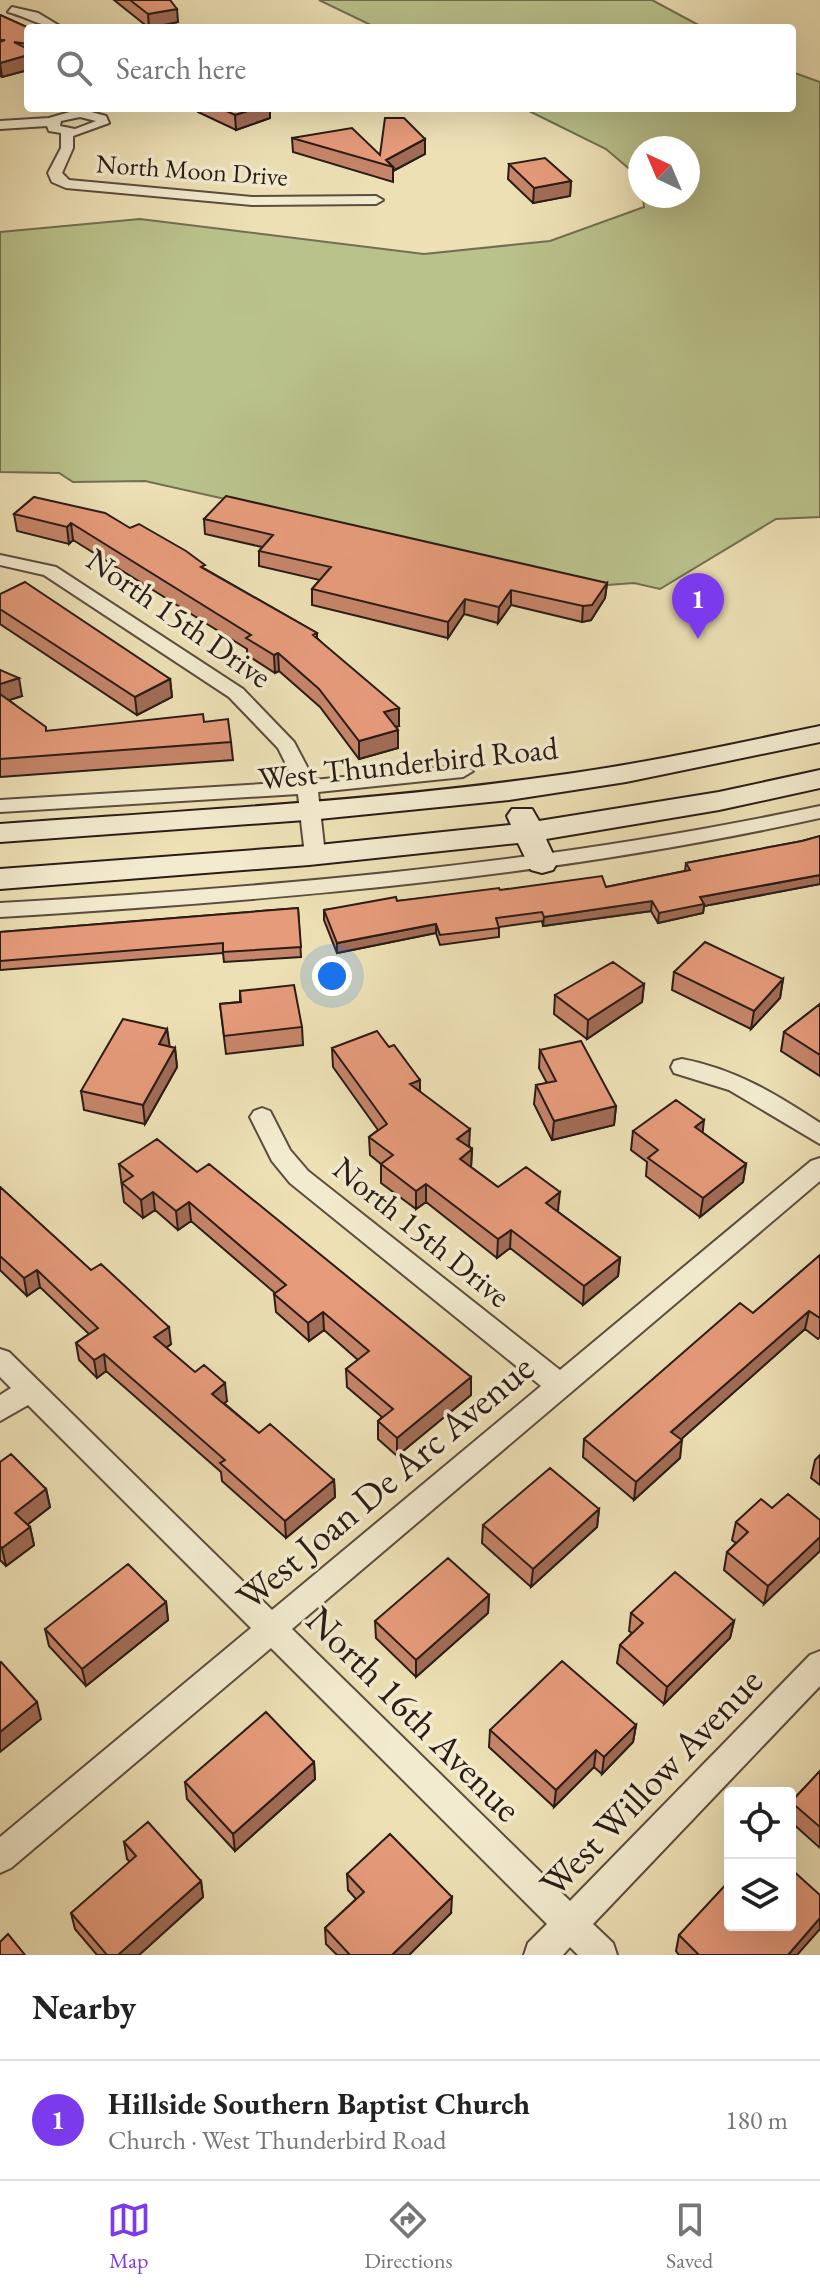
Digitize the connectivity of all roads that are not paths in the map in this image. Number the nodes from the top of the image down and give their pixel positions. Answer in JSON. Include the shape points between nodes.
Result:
{"nodes":[{"id":1,"x":12,"y":10,"type":"dead end"},
{"id":2,"x":50,"y":24,"type":"edge"},
{"id":3,"x":66,"y":112,"type":"edge"},
{"id":4,"x":77,"y":112,"type":"edge"},
{"id":5,"x":51,"y":122,"type":"junction"},
{"id":6,"x":0,"y":125,"type":"edge"},
{"id":7,"x":67,"y":132,"type":"junction"},
{"id":8,"x":376,"y":200,"type":"dead end"},
{"id":9,"x":1,"y":560,"type":"edge"},
{"id":10,"x":820,"y":734,"type":"edge"},
{"id":11,"x":463,"y":771,"type":"dead end"},
{"id":12,"x":820,"y":779,"type":"edge"},
{"id":13,"x":511,"y":791,"type":"junction"},
{"id":14,"x":312,"y":799,"type":"junction"},
{"id":15,"x":0,"y":806,"type":"edge"},
{"id":16,"x":820,"y":812,"type":"edge"},
{"id":17,"x":529,"y":832,"type":"junction"},
{"id":18,"x":0,"y":833,"type":"edge"},
{"id":19,"x":315,"y":855,"type":"junction"},
{"id":20,"x":542,"y":863,"type":"junction"},
{"id":21,"x":0,"y":879,"type":"edge"},
{"id":22,"x":0,"y":910,"type":"edge"},
{"id":23,"x":682,"y":1067,"type":"dead end"},
{"id":24,"x":262,"y":1117,"type":"dead end"},
{"id":25,"x":820,"y":1135,"type":"edge"},
{"id":26,"x":820,"y":1167,"type":"edge"},
{"id":27,"x":0,"y":1360,"type":"edge"},
{"id":28,"x":558,"y":1384,"type":"junction"},
{"id":29,"x":29,"y":1389,"type":"junction"},
{"id":30,"x":0,"y":1410,"type":"edge"},
{"id":31,"x":271,"y":1629,"type":"junction"},
{"id":32,"x":820,"y":1665,"type":"edge"},
{"id":33,"x":0,"y":1857,"type":"edge"},
{"id":34,"x":570,"y":1924,"type":"junction"},
{"id":35,"x":540,"y":1955,"type":"edge"},
{"id":36,"x":601,"y":1955,"type":"edge"}],
"edges":[{"from":1,"to":2,"type":"street"},
{"from":3,"to":5,"type":"street"},
{"from":4,"to":7,"type":"street","via":[[94,114],[103,123],[88,131]]},
{"from":5,"to":6,"type":"street"},
{"from":5,"to":7,"type":"street","via":[[53,128]]},
{"from":7,"to":8,"type":"street","name":"North Moon Drive","via":[[67,148],[55,173],[66,184],[252,201]]},
{"from":9,"to":14,"type":"street","name":"North 15th Drive","via":[[50,571],[236,693],[277,732]]},
{"from":10,"to":13,"type":"main road","name":"West Thunderbird Road"},
{"from":11,"to":14,"type":"street","name":"West Thunderbird Road"},
{"from":12,"to":17,"type":"main road","via":[[652,815]]},
{"from":13,"to":14,"type":"main road","name":"West Thunderbird Road"},
{"from":13,"to":17,"type":"main road"},
{"from":14,"to":15,"type":"street","name":"West Thunderbird Road"},
{"from":14,"to":18,"type":"main road","name":"West Thunderbird Road"},
{"from":14,"to":19,"type":"street"},
{"from":16,"to":20,"type":"street"},
{"from":17,"to":19,"type":"main road"},
{"from":17,"to":20,"type":"main road"},
{"from":19,"to":21,"type":"main road"},
{"from":20,"to":22,"type":"street","via":[[332,887]]},
{"from":23,"to":25,"type":"street","via":[[738,1081]]},
{"from":24,"to":28,"type":"street","name":"North 15th Drive","via":[[280,1155],[299,1177]]},
{"from":26,"to":28,"type":"street","name":"West Joan De Arc Avenue"},
{"from":27,"to":29,"type":"street","name":"North 16th Avenue"},
{"from":28,"to":31,"type":"street","name":"West Joan De Arc Avenue"},
{"from":29,"to":30,"type":"street"},
{"from":29,"to":31,"type":"street","name":"North 16th Avenue"},
{"from":31,"to":33,"type":"street","name":"West Joan De Arc Avenue"},
{"from":31,"to":34,"type":"street","name":"North 16th Avenue"},
{"from":32,"to":34,"type":"street","name":"West Willow Avenue"},
{"from":34,"to":35,"type":"street","name":"West Willow Avenue"},
{"from":34,"to":36,"type":"street","name":"North 16th Avenue"}]}
